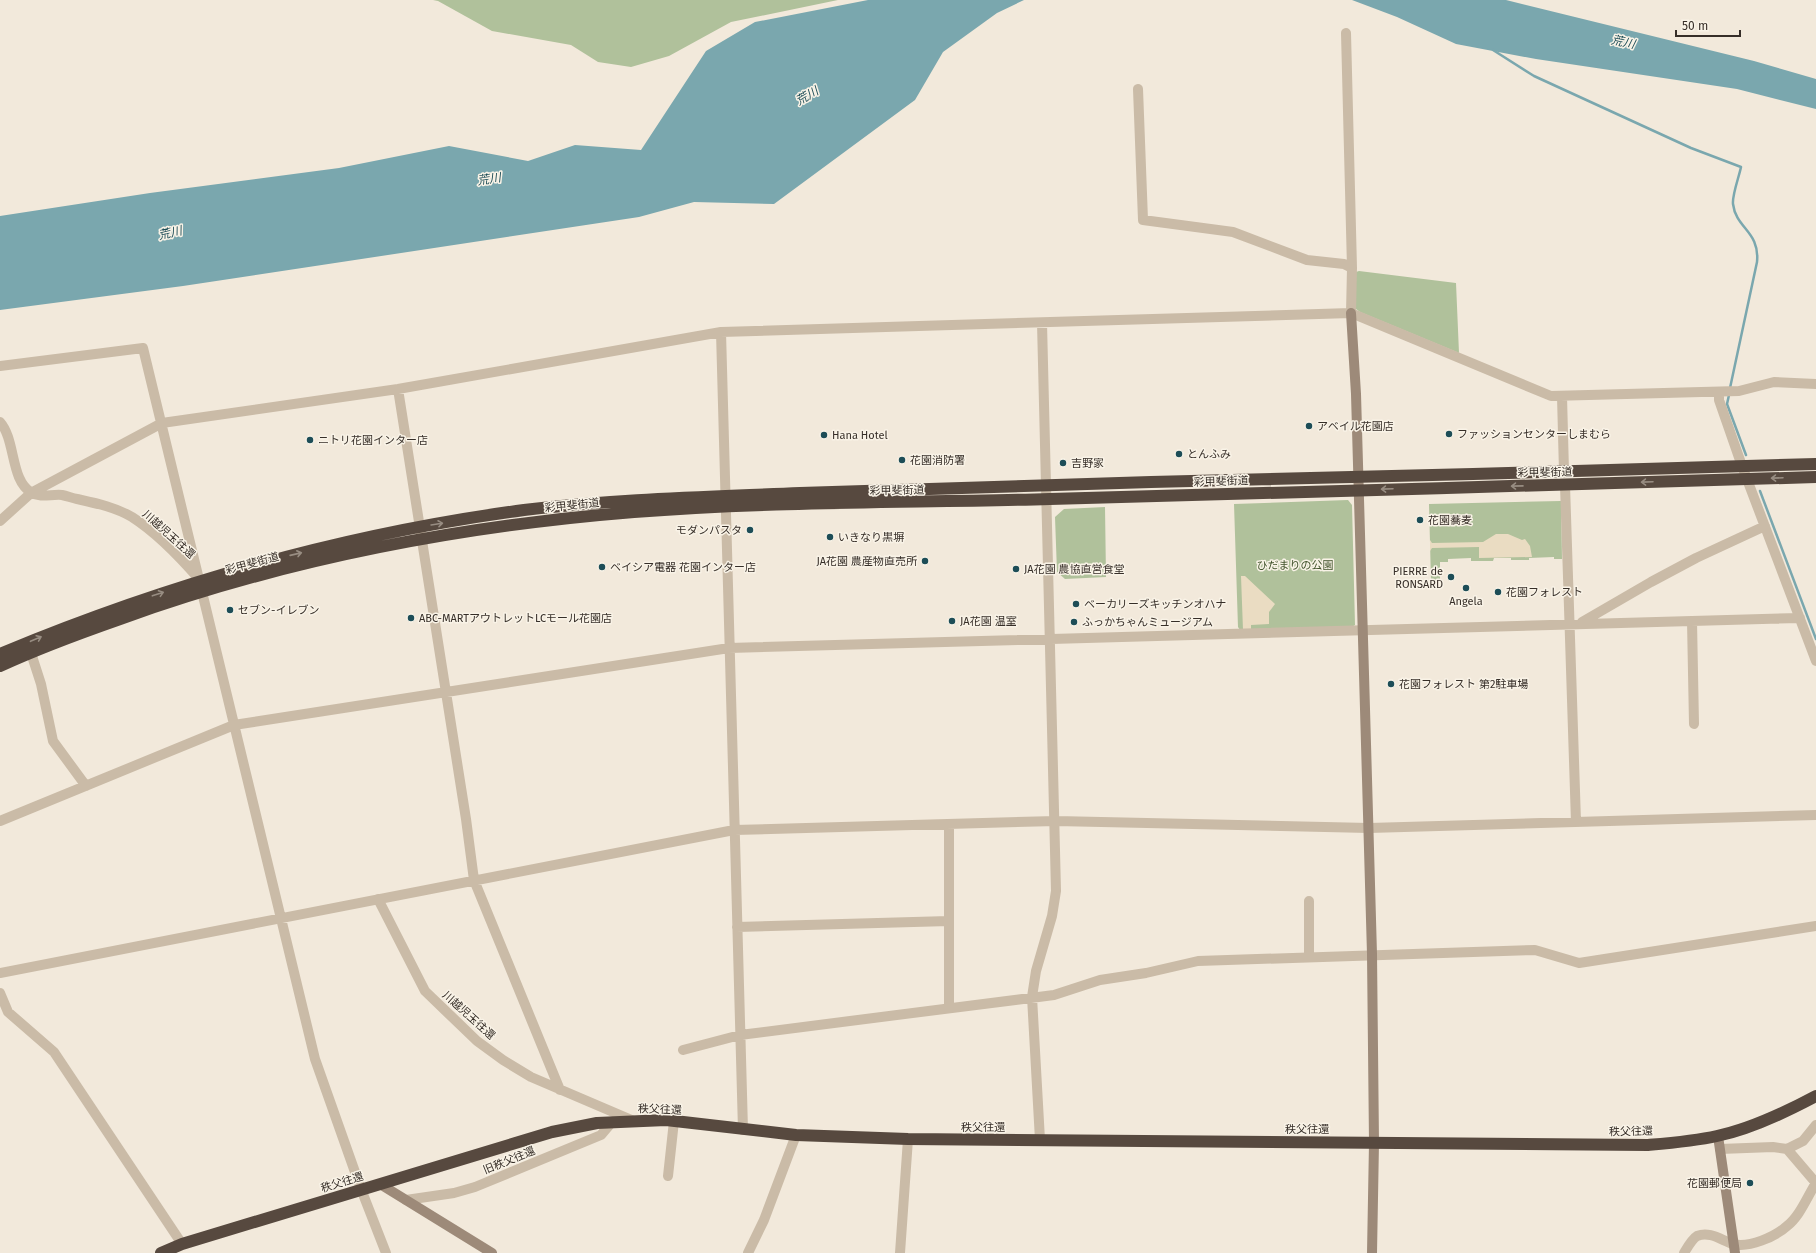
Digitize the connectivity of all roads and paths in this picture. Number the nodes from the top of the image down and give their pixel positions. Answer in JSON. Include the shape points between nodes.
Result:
{"nodes":[{"id":1,"x":1346,"y":33,"type":"dead end"},
{"id":2,"x":1138,"y":89,"type":"dead end"},
{"id":3,"x":1352,"y":268,"type":"junction"},
{"id":4,"x":1351,"y":313,"type":"junction"},
{"id":5,"x":1042,"y":323,"type":"junction"},
{"id":6,"x":721,"y":332,"type":"junction"},
{"id":7,"x":0,"y":366,"type":"edge"},
{"id":8,"x":1816,"y":384,"type":"edge"},
{"id":9,"x":398,"y":389,"type":"junction"},
{"id":10,"x":1726,"y":392,"type":"junction"},
{"id":11,"x":1562,"y":396,"type":"junction"},
{"id":12,"x":0,"y":422,"type":"edge"},
{"id":13,"x":162,"y":423,"type":"junction"},
{"id":14,"x":1816,"y":464,"type":"edge"},
{"id":15,"x":1742,"y":466,"type":"junction"},
{"id":16,"x":1564,"y":472,"type":"junction"},
{"id":17,"x":1358,"y":477,"type":"junction"},
{"id":18,"x":1816,"y":477,"type":"edge"},
{"id":19,"x":1748,"y":479,"type":"junction"},
{"id":20,"x":1046,"y":484,"type":"junction"},
{"id":21,"x":1565,"y":485,"type":"junction"},
{"id":22,"x":1359,"y":490,"type":"junction"},
{"id":23,"x":31,"y":493,"type":"junction"},
{"id":24,"x":1046,"y":500,"type":"junction"},
{"id":25,"x":726,"y":501,"type":"junction"},
{"id":26,"x":0,"y":521,"type":"edge"},
{"id":27,"x":1765,"y":526,"type":"junction"},
{"id":28,"x":420,"y":533,"type":"junction"},
{"id":29,"x":202,"y":585,"type":"junction"},
{"id":30,"x":1800,"y":618,"type":"junction"},
{"id":31,"x":1692,"y":621,"type":"junction"},
{"id":32,"x":1580,"y":623,"type":"junction"},
{"id":33,"x":1569,"y":624,"type":"junction"},
{"id":34,"x":1363,"y":630,"type":"junction"},
{"id":35,"x":1050,"y":639,"type":"junction"},
{"id":36,"x":729,"y":648,"type":"junction"},
{"id":37,"x":31,"y":653,"type":"junction"},
{"id":38,"x":0,"y":654,"type":"edge"},
{"id":39,"x":1816,"y":661,"type":"edge"},
{"id":40,"x":0,"y":666,"type":"edge"},
{"id":41,"x":445,"y":692,"type":"junction"},
{"id":42,"x":1694,"y":724,"type":"dead end"},
{"id":43,"x":234,"y":725,"type":"junction"},
{"id":44,"x":86,"y":786,"type":"junction"},
{"id":45,"x":1816,"y":815,"type":"edge"},
{"id":46,"x":1056,"y":820,"type":"junction"},
{"id":47,"x":0,"y":821,"type":"edge"},
{"id":48,"x":1576,"y":822,"type":"junction"},
{"id":49,"x":949,"y":824,"type":"junction"},
{"id":50,"x":1369,"y":828,"type":"junction"},
{"id":51,"x":734,"y":830,"type":"junction"},
{"id":52,"x":474,"y":880,"type":"junction"},
{"id":53,"x":378,"y":899,"type":"junction"},
{"id":54,"x":1309,"y":901,"type":"dead end"},
{"id":55,"x":281,"y":917,"type":"junction"},
{"id":56,"x":949,"y":921,"type":"junction"},
{"id":57,"x":1816,"y":926,"type":"edge"},
{"id":58,"x":737,"y":927,"type":"junction"},
{"id":59,"x":1372,"y":954,"type":"junction"},
{"id":60,"x":1309,"y":957,"type":"junction"},
{"id":61,"x":0,"y":973,"type":"edge"},
{"id":62,"x":0,"y":993,"type":"edge"},
{"id":63,"x":1032,"y":996,"type":"junction"},
{"id":64,"x":949,"y":1007,"type":"junction"},
{"id":65,"x":740,"y":1035,"type":"junction"},
{"id":66,"x":683,"y":1050,"type":"dead end"},
{"id":67,"x":560,"y":1090,"type":"junction"},
{"id":68,"x":1816,"y":1096,"type":"edge"},
{"id":69,"x":635,"y":1121,"type":"junction"},
{"id":70,"x":674,"y":1121,"type":"junction"},
{"id":71,"x":612,"y":1122,"type":"junction"},
{"id":72,"x":1816,"y":1126,"type":"edge"},
{"id":73,"x":743,"y":1130,"type":"junction"},
{"id":74,"x":796,"y":1134,"type":"junction"},
{"id":75,"x":1718,"y":1136,"type":"junction"},
{"id":76,"x":908,"y":1139,"type":"junction"},
{"id":77,"x":1040,"y":1140,"type":"junction"},
{"id":78,"x":1374,"y":1143,"type":"junction"},
{"id":79,"x":1720,"y":1149,"type":"junction"},
{"id":80,"x":1787,"y":1149,"type":"junction"},
{"id":81,"x":668,"y":1176,"type":"dead end"},
{"id":82,"x":1816,"y":1183,"type":"edge"},
{"id":83,"x":380,"y":1184,"type":"junction"},
{"id":84,"x":361,"y":1189,"type":"junction"},
{"id":85,"x":406,"y":1200,"type":"junction"},
{"id":86,"x":182,"y":1244,"type":"junction"},
{"id":87,"x":1734,"y":1248,"type":"edge"},
{"id":88,"x":161,"y":1253,"type":"edge"},
{"id":89,"x":386,"y":1253,"type":"edge"},
{"id":90,"x":492,"y":1253,"type":"edge"},
{"id":91,"x":747,"y":1253,"type":"edge"},
{"id":92,"x":900,"y":1253,"type":"edge"},
{"id":93,"x":1372,"y":1253,"type":"edge"},
{"id":94,"x":1684,"y":1253,"type":"edge"}],
"edges":[{"from":1,"to":3,"type":"street"},
{"from":2,"to":3,"type":"street","via":[[1143,220],[1233,232],[1307,260],[1344,264]]},
{"from":3,"to":4,"type":"street"},
{"from":4,"to":5,"type":"street"},
{"from":4,"to":11,"type":"street","via":[[1551,396]]},
{"from":4,"to":17,"type":"street"},
{"from":5,"to":6,"type":"street"},
{"from":5,"to":20,"type":"street"},
{"from":6,"to":9,"type":"street"},
{"from":6,"to":25,"type":"street"},
{"from":7,"to":13,"type":"street","via":[[143,348]]},
{"from":8,"to":10,"type":"street","via":[[1774,382]]},
{"from":9,"to":13,"type":"street"},
{"from":9,"to":28,"type":"street"},
{"from":10,"to":11,"type":"street"},
{"from":10,"to":15,"type":"street","via":[[1719,400]]},
{"from":11,"to":16,"type":"street"},
{"from":12,"to":23,"type":"street","via":[[12,446],[17,472],[23,485]]},
{"from":13,"to":23,"type":"street"},
{"from":13,"to":29,"type":"street"},
{"from":14,"to":15,"type":"highway","name":"彩甲斐街道"},
{"from":15,"to":16,"type":"highway","name":"彩甲斐街道"},
{"from":15,"to":19,"type":"street"},
{"from":16,"to":17,"type":"highway","name":"彩甲斐街道"},
{"from":17,"to":20,"type":"highway","name":"彩甲斐街道"},
{"from":17,"to":22,"type":"street"},
{"from":18,"to":19,"type":"highway","name":"彩甲斐街道","one_way":true},
{"from":19,"to":21,"type":"highway","name":"彩甲斐街道","one_way":true},
{"from":19,"to":27,"type":"street"},
{"from":20,"to":24,"type":"street"},
{"from":20,"to":25,"type":"highway","name":"彩甲斐街道"},
{"from":21,"to":22,"type":"highway","name":"彩甲斐街道","one_way":true},
{"from":21,"to":33,"type":"street"},
{"from":22,"to":24,"type":"highway","name":"彩甲斐街道"},
{"from":22,"to":34,"type":"street"},
{"from":23,"to":26,"type":"street"},
{"from":23,"to":29,"type":"street","name":"川越児玉往還","via":[[61,495],[107,506],[131,517],[155,534],[181,559]]},
{"from":24,"to":25,"type":"highway","name":"彩甲斐街道"},
{"from":24,"to":35,"type":"street"},
{"from":25,"to":28,"type":"highway","name":"彩甲斐街道"},
{"from":25,"to":36,"type":"street"},
{"from":27,"to":30,"type":"street"},
{"from":27,"to":32,"type":"street","via":[[1670,571]]},
{"from":28,"to":29,"type":"highway","name":"彩甲斐街道","via":[[282,568]]},
{"from":28,"to":41,"type":"street"},
{"from":29,"to":37,"type":"highway","name":"彩甲斐街道"},
{"from":38,"to":29,"type":"highway","name":"彩甲斐街道","one_way":true,"via":[[68,625]]},
{"from":29,"to":43,"type":"street"},
{"from":30,"to":31,"type":"street"},
{"from":30,"to":39,"type":"street"},
{"from":31,"to":32,"type":"street"},
{"from":31,"to":42,"type":"street"},
{"from":32,"to":33,"type":"street"},
{"from":33,"to":34,"type":"street"},
{"from":33,"to":48,"type":"street"},
{"from":34,"to":35,"type":"street"},
{"from":34,"to":50,"type":"street"},
{"from":35,"to":36,"type":"street"},
{"from":35,"to":46,"type":"street"},
{"from":36,"to":41,"type":"street"},
{"from":36,"to":51,"type":"street"},
{"from":37,"to":40,"type":"highway","name":"彩甲斐街道"},
{"from":37,"to":44,"type":"street","via":[[41,684],[53,741]]},
{"from":41,"to":43,"type":"street"},
{"from":41,"to":52,"type":"street"},
{"from":43,"to":44,"type":"street"},
{"from":43,"to":55,"type":"street"},
{"from":44,"to":47,"type":"street"},
{"from":45,"to":48,"type":"street"},
{"from":46,"to":49,"type":"street"},
{"from":46,"to":50,"type":"street"},
{"from":46,"to":63,"type":"street","via":[[1056,891]]},
{"from":48,"to":50,"type":"street"},
{"from":49,"to":51,"type":"street"},
{"from":49,"to":56,"type":"street"},
{"from":50,"to":59,"type":"street"},
{"from":51,"to":52,"type":"street"},
{"from":51,"to":58,"type":"street"},
{"from":52,"to":53,"type":"street"},
{"from":52,"to":67,"type":"street"},
{"from":53,"to":55,"type":"street"},
{"from":53,"to":67,"type":"street","name":"川越児玉往還","via":[[425,991],[482,1045],[526,1073]]},
{"from":54,"to":60,"type":"street"},
{"from":55,"to":61,"type":"street"},
{"from":55,"to":84,"type":"street","via":[[315,1059]]},
{"from":56,"to":58,"type":"street"},
{"from":56,"to":64,"type":"street"},
{"from":57,"to":59,"type":"street","via":[[1579,963],[1535,950]]},
{"from":58,"to":65,"type":"street"},
{"from":59,"to":60,"type":"street"},
{"from":59,"to":78,"type":"street"},
{"from":60,"to":63,"type":"street","via":[[1198,961],[1100,980],[1054,995]]},
{"from":62,"to":86,"type":"street","via":[[8,1012],[54,1052]]},
{"from":63,"to":64,"type":"street"},
{"from":63,"to":77,"type":"street"},
{"from":64,"to":65,"type":"street"},
{"from":65,"to":66,"type":"street"},
{"from":65,"to":73,"type":"street"},
{"from":67,"to":69,"type":"street","name":"川越児玉往還"},
{"from":68,"to":75,"type":"highway","name":"秩父往還","via":[[1757,1123]]},
{"from":69,"to":70,"type":"highway","name":"秩父往還"},
{"from":69,"to":71,"type":"highway","name":"秩父往還"},
{"from":70,"to":73,"type":"highway","name":"秩父往還"},
{"from":70,"to":81,"type":"street"},
{"from":71,"to":83,"type":"highway","name":"秩父往還","via":[[552,1132]]},
{"from":71,"to":85,"type":"street","name":"旧秩父往還","via":[[601,1135],[475,1187],[454,1193]]},
{"from":72,"to":80,"type":"street","via":[[1803,1141]]},
{"from":73,"to":74,"type":"highway","name":"秩父往還"},
{"from":74,"to":76,"type":"highway","name":"秩父往還"},
{"from":74,"to":91,"type":"street","via":[[764,1220]]},
{"from":75,"to":78,"type":"highway","name":"秩父往還","via":[[1648,1145]]},
{"from":75,"to":79,"type":"street"},
{"from":76,"to":77,"type":"highway","name":"秩父往還"},
{"from":76,"to":92,"type":"street"},
{"from":77,"to":78,"type":"highway","name":"秩父往還"},
{"from":78,"to":93,"type":"street"},
{"from":79,"to":80,"type":"street","via":[[1773,1146]]},
{"from":79,"to":87,"type":"street"},
{"from":80,"to":82,"type":"street"},
{"from":82,"to":87,"type":"street","via":[[1787,1227],[1762,1242]]},
{"from":83,"to":84,"type":"highway","name":"秩父往還"},
{"from":83,"to":85,"type":"street"},
{"from":84,"to":86,"type":"highway","name":"秩父往還"},
{"from":84,"to":89,"type":"street"},
{"from":85,"to":90,"type":"street"},
{"from":86,"to":88,"type":"highway","name":"秩父往還"},
{"from":87,"to":94,"type":"street","via":[[1713,1235],[1699,1236]]}]}
